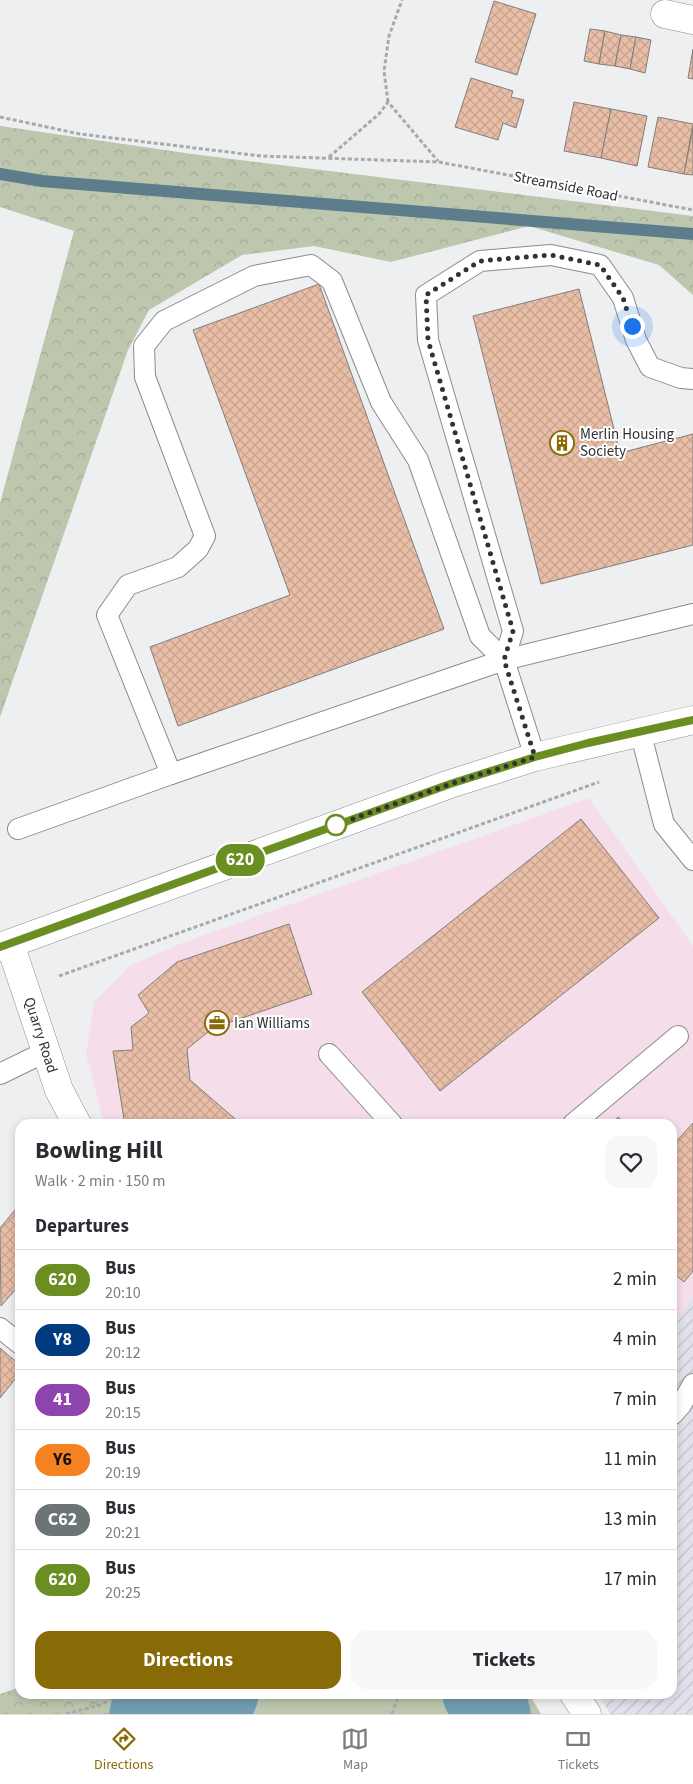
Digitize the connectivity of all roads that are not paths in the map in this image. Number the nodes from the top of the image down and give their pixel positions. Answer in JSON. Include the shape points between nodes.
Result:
{"nodes":[{"id":1,"x":665,"y":14,"type":"dead end"},
{"id":2,"x":693,"y":20,"type":"edge"},
{"id":3,"x":693,"y":379,"type":"edge"},
{"id":4,"x":693,"y":614,"type":"edge"},
{"id":5,"x":504,"y":660,"type":"junction"},
{"id":6,"x":693,"y":720,"type":"edge"},
{"id":7,"x":640,"y":731,"type":"junction"},
{"id":8,"x":535,"y":757,"type":"junction"},
{"id":9,"x":171,"y":774,"type":"junction"},
{"id":10,"x":18,"y":829,"type":"dead end"},
{"id":11,"x":693,"y":860,"type":"edge"},
{"id":12,"x":5,"y":946,"type":"edge"},
{"id":13,"x":678,"y":1036,"type":"dead end"},
{"id":14,"x":45,"y":1052,"type":"junction"},
{"id":15,"x":329,"y":1054,"type":"dead end"},
{"id":16,"x":0,"y":1074,"type":"edge"},
{"id":17,"x":74,"y":1119,"type":"edge"},
{"id":18,"x":388,"y":1119,"type":"edge"},
{"id":19,"x":579,"y":1119,"type":"edge"},
{"id":20,"x":0,"y":1328,"type":"edge"},
{"id":21,"x":15,"y":1340,"type":"edge"},
{"id":22,"x":693,"y":1384,"type":"edge"},
{"id":23,"x":677,"y":1409,"type":"edge"},
{"id":24,"x":577,"y":1699,"type":"edge"},
{"id":25,"x":587,"y":1714,"type":"edge"}],
"edges":[{"from":1,"to":2,"type":"main road"},
{"from":3,"to":5,"type":"lane","via":[[650,367],[636,340],[623,298],[600,265],[551,255],[480,261],[426,295],[428,340],[513,631]]},
{"from":4,"to":5,"type":"lane"},
{"from":5,"to":8,"type":"lane"},
{"from":5,"to":9,"type":"lane"},
{"from":5,"to":9,"type":"lane","via":[[480,636],[418,460],[381,402],[332,281],[311,265],[254,276],[164,321],[144,346],[145,377],[206,536],[198,549],[178,567],[128,585],[106,615]]},
{"from":6,"to":7,"type":"main road"},
{"from":7,"to":8,"type":"main road"},
{"from":7,"to":11,"type":"lane","via":[[664,824]]},
{"from":8,"to":12,"type":"main road","via":[[450,784]]},
{"from":9,"to":10,"type":"lane"},
{"from":12,"to":14,"type":"main road","name":"Quarry Road","via":[[25,988]]},
{"from":13,"to":19,"type":"lane"},
{"from":14,"to":16,"type":"lane"},
{"from":14,"to":17,"type":"main road","name":"Quarry Road"},
{"from":15,"to":18,"type":"lane"},
{"from":20,"to":21,"type":"lane"},
{"from":22,"to":23,"type":"lane"},
{"from":24,"to":25,"type":"main road"}]}
